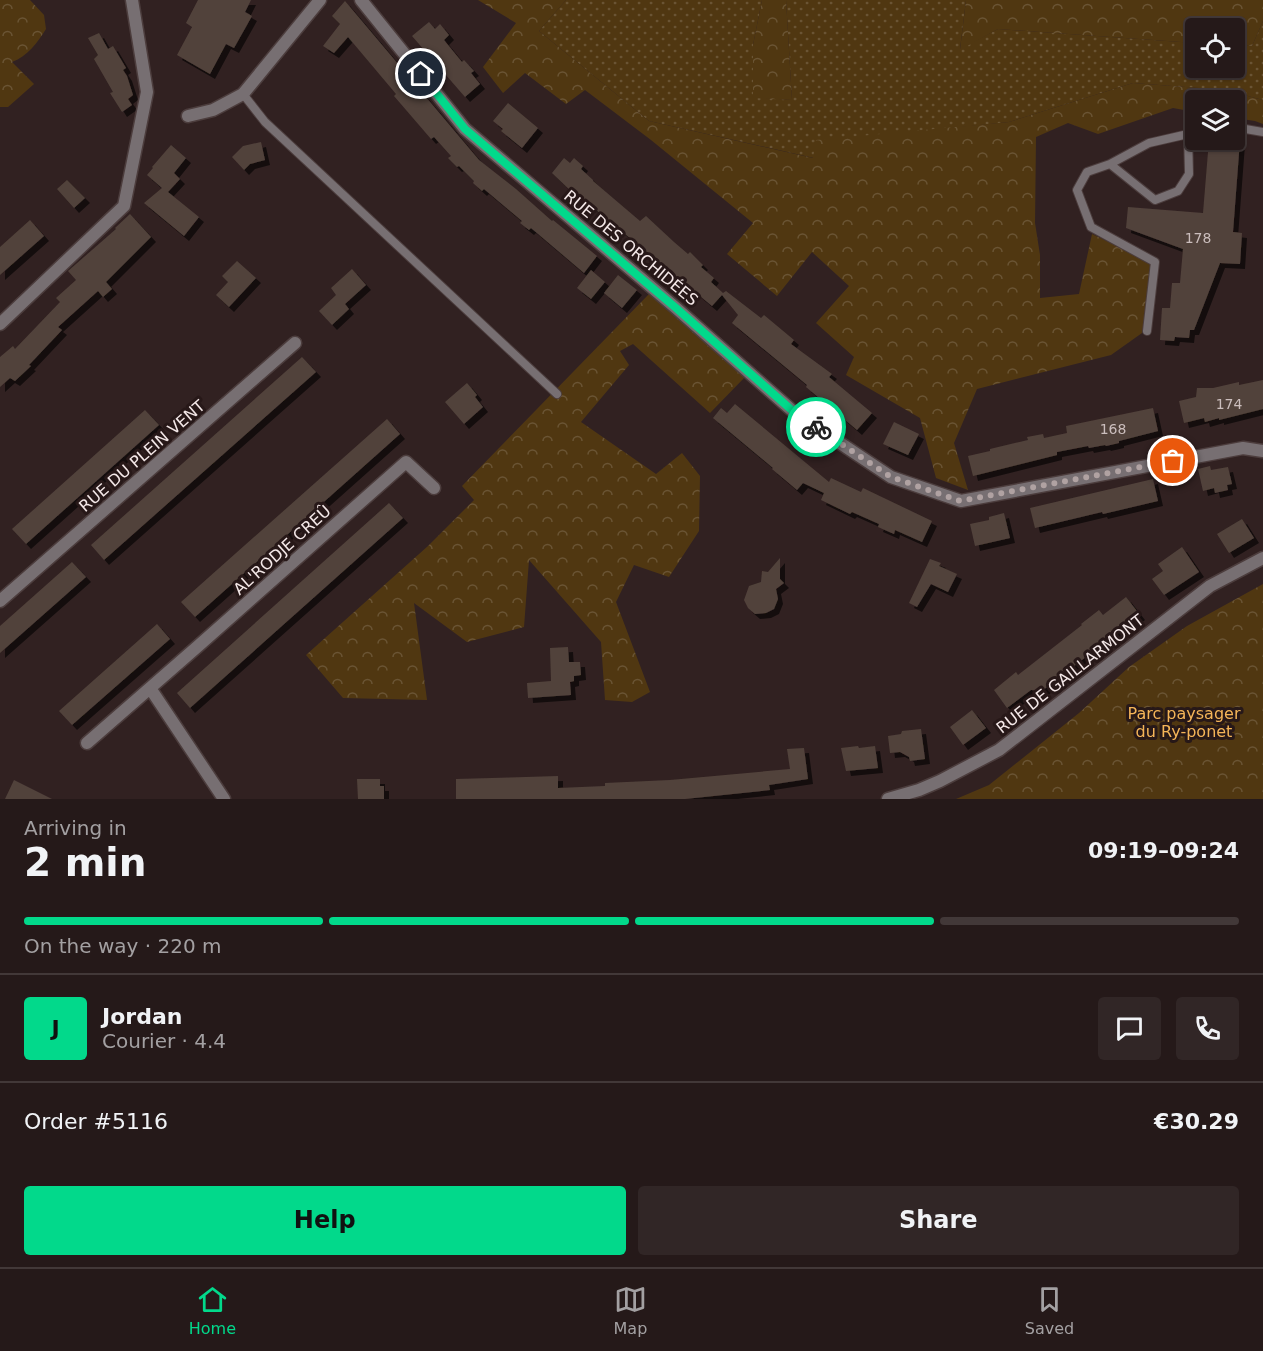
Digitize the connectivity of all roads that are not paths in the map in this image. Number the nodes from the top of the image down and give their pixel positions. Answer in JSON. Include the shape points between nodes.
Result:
{"nodes":[{"id":1,"x":132,"y":0,"type":"edge"},
{"id":2,"x":320,"y":0,"type":"edge"},
{"id":3,"x":361,"y":0,"type":"edge"},
{"id":4,"x":243,"y":94,"type":"junction"},
{"id":5,"x":189,"y":116,"type":"dead end"},
{"id":6,"x":1245,"y":129,"type":"edge"},
{"id":7,"x":1263,"y":132,"type":"edge"},
{"id":8,"x":1185,"y":134,"type":"edge"},
{"id":9,"x":1191,"y":150,"type":"edge"},
{"id":10,"x":1110,"y":164,"type":"junction"},
{"id":11,"x":0,"y":324,"type":"edge"},
{"id":12,"x":1147,"y":331,"type":"dead end"},
{"id":13,"x":296,"y":343,"type":"dead end"},
{"id":14,"x":557,"y":394,"type":"dead end"},
{"id":15,"x":1263,"y":451,"type":"edge"},
{"id":16,"x":434,"y":488,"type":"dead end"},
{"id":17,"x":1263,"y":558,"type":"edge"},
{"id":18,"x":0,"y":582,"type":"edge"},
{"id":19,"x":5,"y":597,"type":"edge"},
{"id":20,"x":150,"y":688,"type":"junction"},
{"id":21,"x":87,"y":743,"type":"dead end"},
{"id":22,"x":224,"y":799,"type":"edge"},
{"id":23,"x":888,"y":799,"type":"edge"}],
"edges":[{"from":1,"to":11,"type":"street","via":[[147,92],[124,206]]},
{"from":2,"to":4,"type":"street"},
{"from":3,"to":15,"type":"street","name":"RUE DES ORCHIDÉES","via":[[465,129],[795,413],[891,477],[960,501],[1243,448]]},
{"from":4,"to":5,"type":"street","via":[[213,110]]},
{"from":4,"to":14,"type":"lane","via":[[265,122]]},
{"from":6,"to":7,"type":"lane"},
{"from":8,"to":10,"type":"lane","via":[[1149,143]]},
{"from":9,"to":10,"type":"lane","via":[[1189,174],[1178,191],[1155,200]]},
{"from":10,"to":12,"type":"lane","via":[[1087,172],[1077,190],[1091,227],[1155,262]]},
{"from":13,"to":19,"type":"street","name":"RUE DU PLEIN VENT"},
{"from":16,"to":20,"type":"street","name":"AL'RODJE CREÛ","via":[[406,462]]},
{"from":17,"to":23,"type":"street","name":"RUE DE GAILLARMONT","via":[[1210,586],[999,750],[940,781]]},
{"from":18,"to":19,"type":"street","name":"RUE DU PLEIN VENT"},
{"from":20,"to":21,"type":"street","name":"AL'RODJE CREÛ"},
{"from":20,"to":22,"type":"street"}]}
